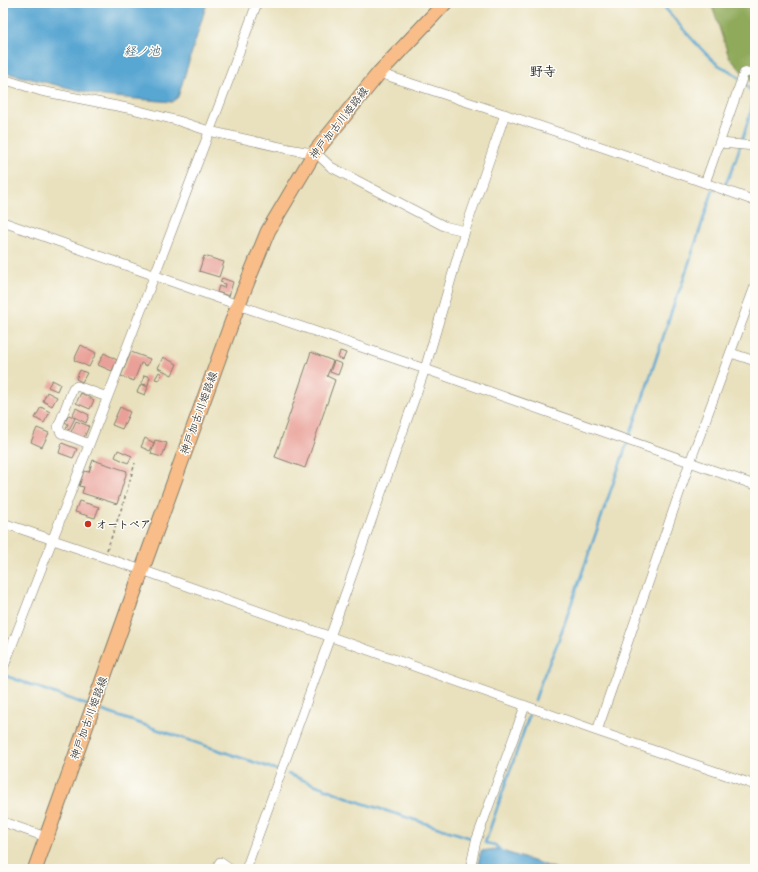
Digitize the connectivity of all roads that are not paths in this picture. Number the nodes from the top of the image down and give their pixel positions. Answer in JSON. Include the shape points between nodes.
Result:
{"nodes":[{"id":1,"x":257,"y":3,"type":"edge"},
{"id":2,"x":446,"y":3,"type":"edge"},
{"id":3,"x":755,"y":71,"type":"edge"},
{"id":4,"x":379,"y":73,"type":"junction"},
{"id":5,"x":3,"y":79,"type":"edge"},
{"id":6,"x":505,"y":114,"type":"junction"},
{"id":7,"x":209,"y":131,"type":"junction"},
{"id":8,"x":720,"y":143,"type":"junction"},
{"id":9,"x":751,"y":146,"type":"edge"},
{"id":10,"x":315,"y":152,"type":"junction"},
{"id":11,"x":705,"y":183,"type":"junction"},
{"id":12,"x":755,"y":201,"type":"edge"},
{"id":13,"x":3,"y":222,"type":"edge"},
{"id":14,"x":465,"y":231,"type":"junction"},
{"id":15,"x":155,"y":276,"type":"junction"},
{"id":16,"x":755,"y":286,"type":"edge"},
{"id":17,"x":238,"y":305,"type":"junction"},
{"id":18,"x":730,"y":352,"type":"junction"},
{"id":19,"x":755,"y":361,"type":"edge"},
{"id":20,"x":425,"y":369,"type":"junction"},
{"id":21,"x":107,"y":397,"type":"junction"},
{"id":22,"x":89,"y":444,"type":"junction"},
{"id":23,"x":690,"y":462,"type":"junction"},
{"id":24,"x":755,"y":485,"type":"edge"},
{"id":25,"x":3,"y":523,"type":"edge"},
{"id":26,"x":52,"y":540,"type":"junction"},
{"id":27,"x":142,"y":570,"type":"junction"},
{"id":28,"x":330,"y":637,"type":"junction"},
{"id":29,"x":3,"y":669,"type":"edge"},
{"id":30,"x":526,"y":706,"type":"junction"},
{"id":31,"x":596,"y":731,"type":"junction"},
{"id":32,"x":755,"y":785,"type":"edge"},
{"id":33,"x":3,"y":822,"type":"edge"},
{"id":34,"x":46,"y":837,"type":"junction"},
{"id":35,"x":35,"y":869,"type":"edge"},
{"id":36,"x":216,"y":869,"type":"edge"},
{"id":37,"x":230,"y":869,"type":"edge"},
{"id":38,"x":246,"y":869,"type":"edge"},
{"id":39,"x":470,"y":869,"type":"edge"}],
"edges":[{"from":1,"to":7,"type":"street"},
{"from":2,"to":4,"type":"main road","name":"神戸加古川姫路線"},
{"from":3,"to":8,"type":"street","via":[[744,73]]},
{"from":4,"to":6,"type":"street"},
{"from":4,"to":10,"type":"main road","name":"神戸加古川姫路線"},
{"from":5,"to":7,"type":"street","via":[[41,91],[140,111]]},
{"from":6,"to":11,"type":"street"},
{"from":6,"to":14,"type":"street"},
{"from":7,"to":10,"type":"street"},
{"from":7,"to":15,"type":"street"},
{"from":8,"to":9,"type":"street"},
{"from":8,"to":11,"type":"street"},
{"from":10,"to":14,"type":"street","via":[[338,171],[444,226]]},
{"from":10,"to":17,"type":"main road","name":"神戸加古川姫路線","via":[[268,231]]},
{"from":11,"to":12,"type":"street"},
{"from":13,"to":15,"type":"street"},
{"from":14,"to":20,"type":"street"},
{"from":15,"to":17,"type":"street"},
{"from":15,"to":21,"type":"street"},
{"from":16,"to":18,"type":"street"},
{"from":17,"to":20,"type":"street"},
{"from":17,"to":27,"type":"main road","name":"神戸加古川姫路線"},
{"from":18,"to":19,"type":"street"},
{"from":18,"to":23,"type":"street"},
{"from":20,"to":23,"type":"street"},
{"from":20,"to":28,"type":"street"},
{"from":21,"to":22,"type":"street"},
{"from":21,"to":22,"type":"street","via":[[77,386],[73,388],[58,427],[61,433]]},
{"from":22,"to":26,"type":"street"},
{"from":23,"to":24,"type":"street"},
{"from":23,"to":31,"type":"street"},
{"from":25,"to":26,"type":"street"},
{"from":26,"to":27,"type":"street"},
{"from":26,"to":29,"type":"street"},
{"from":27,"to":28,"type":"street"},
{"from":27,"to":34,"type":"main road","name":"神戸加古川姫路線"},
{"from":28,"to":30,"type":"street"},
{"from":28,"to":38,"type":"street"},
{"from":30,"to":31,"type":"street"},
{"from":30,"to":39,"type":"street","via":[[476,842]]},
{"from":31,"to":32,"type":"street"},
{"from":33,"to":34,"type":"street"},
{"from":34,"to":35,"type":"main road","name":"神戸加古川姫路線"},
{"from":36,"to":37,"type":"street","via":[[220,862]]}]}
